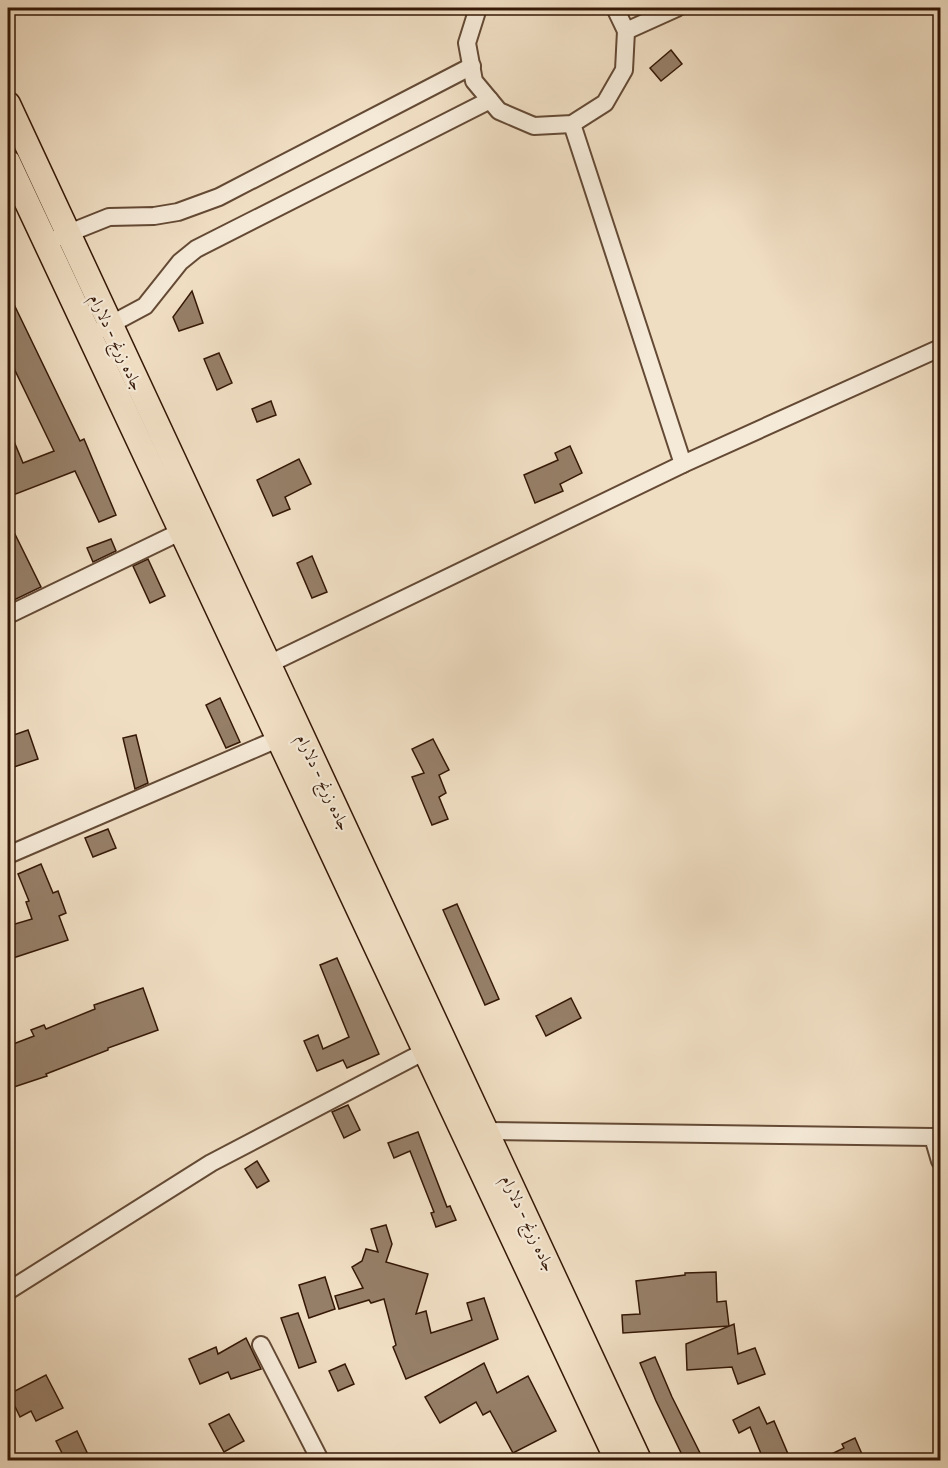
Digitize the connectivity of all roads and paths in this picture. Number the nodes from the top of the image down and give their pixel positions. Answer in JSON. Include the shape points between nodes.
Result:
{"nodes":[{"id":1,"x":478,"y":8,"type":"edge"},
{"id":2,"x":615,"y":8,"type":"edge"},
{"id":3,"x":677,"y":8,"type":"edge"},
{"id":4,"x":626,"y":31,"type":"junction"},
{"id":5,"x":472,"y":66,"type":"junction"},
{"id":6,"x":490,"y":100,"type":"junction"},
{"id":7,"x":8,"y":105,"type":"edge"},
{"id":8,"x":572,"y":124,"type":"junction"},
{"id":9,"x":8,"y":162,"type":"edge"},
{"id":10,"x":57,"y":238,"type":"junction"},
{"id":11,"x":99,"y":331,"type":"junction"},
{"id":12,"x":940,"y":348,"type":"edge"},
{"id":13,"x":683,"y":464,"type":"junction"},
{"id":14,"x":182,"y":531,"type":"junction"},
{"id":15,"x":8,"y":615,"type":"edge"},
{"id":16,"x":269,"y":664,"type":"junction"},
{"id":17,"x":280,"y":738,"type":"junction"},
{"id":18,"x":8,"y":855,"type":"edge"},
{"id":19,"x":435,"y":1046,"type":"junction"},
{"id":20,"x":487,"y":1131,"type":"junction"},
{"id":21,"x":940,"y":1161,"type":"edge"},
{"id":22,"x":8,"y":1291,"type":"edge"},
{"id":23,"x":261,"y":1345,"type":"dead end"},
{"id":24,"x":320,"y":1461,"type":"edge"},
{"id":25,"x":617,"y":1461,"type":"edge"},
{"id":26,"x":639,"y":1461,"type":"edge"}],
"edges":[{"from":1,"to":5,"type":"street","via":[[467,43]]},
{"from":2,"to":4,"type":"street"},
{"from":3,"to":4,"type":"street"},
{"from":4,"to":8,"type":"street","via":[[620,78],[605,103]]},
{"from":5,"to":6,"type":"street","via":[[474,81]]},
{"from":5,"to":10,"type":"street","via":[[219,197],[178,212],[109,217]]},
{"from":6,"to":8,"type":"street","via":[[499,111],[534,126]]},
{"from":6,"to":11,"type":"street","via":[[196,249],[180,262],[145,306]]},
{"from":7,"to":10,"type":"highway","name":"جاده زرنج - دلارام"},
{"from":8,"to":13,"type":"street"},
{"from":9,"to":10,"type":"highway","name":"جاده زرنج - دلارام"},
{"from":10,"to":11,"type":"highway","name":"جاده زرنج - دلارام"},
{"from":11,"to":14,"type":"highway","name":"جاده زرنج - دلارام"},
{"from":11,"to":16,"type":"highway","name":"جاده زرنج - دلارام"},
{"from":12,"to":13,"type":"street"},
{"from":13,"to":16,"type":"street"},
{"from":14,"to":15,"type":"street"},
{"from":14,"to":17,"type":"highway","name":"جاده زرنج - دلارام"},
{"from":16,"to":19,"type":"highway","name":"جاده زرنج - دلارام"},
{"from":17,"to":18,"type":"street"},
{"from":17,"to":19,"type":"highway","name":"جاده زرنج - دلارام"},
{"from":19,"to":20,"type":"highway","name":"جاده زرنج - دلارام"},
{"from":19,"to":22,"type":"street","via":[[211,1163]]},
{"from":19,"to":25,"type":"highway","name":"جاده زرنج - دلارام"},
{"from":20,"to":21,"type":"street","via":[[933,1137]]},
{"from":20,"to":26,"type":"highway","name":"جاده زرنج - دلارام"},
{"from":23,"to":24,"type":"street"}]}
